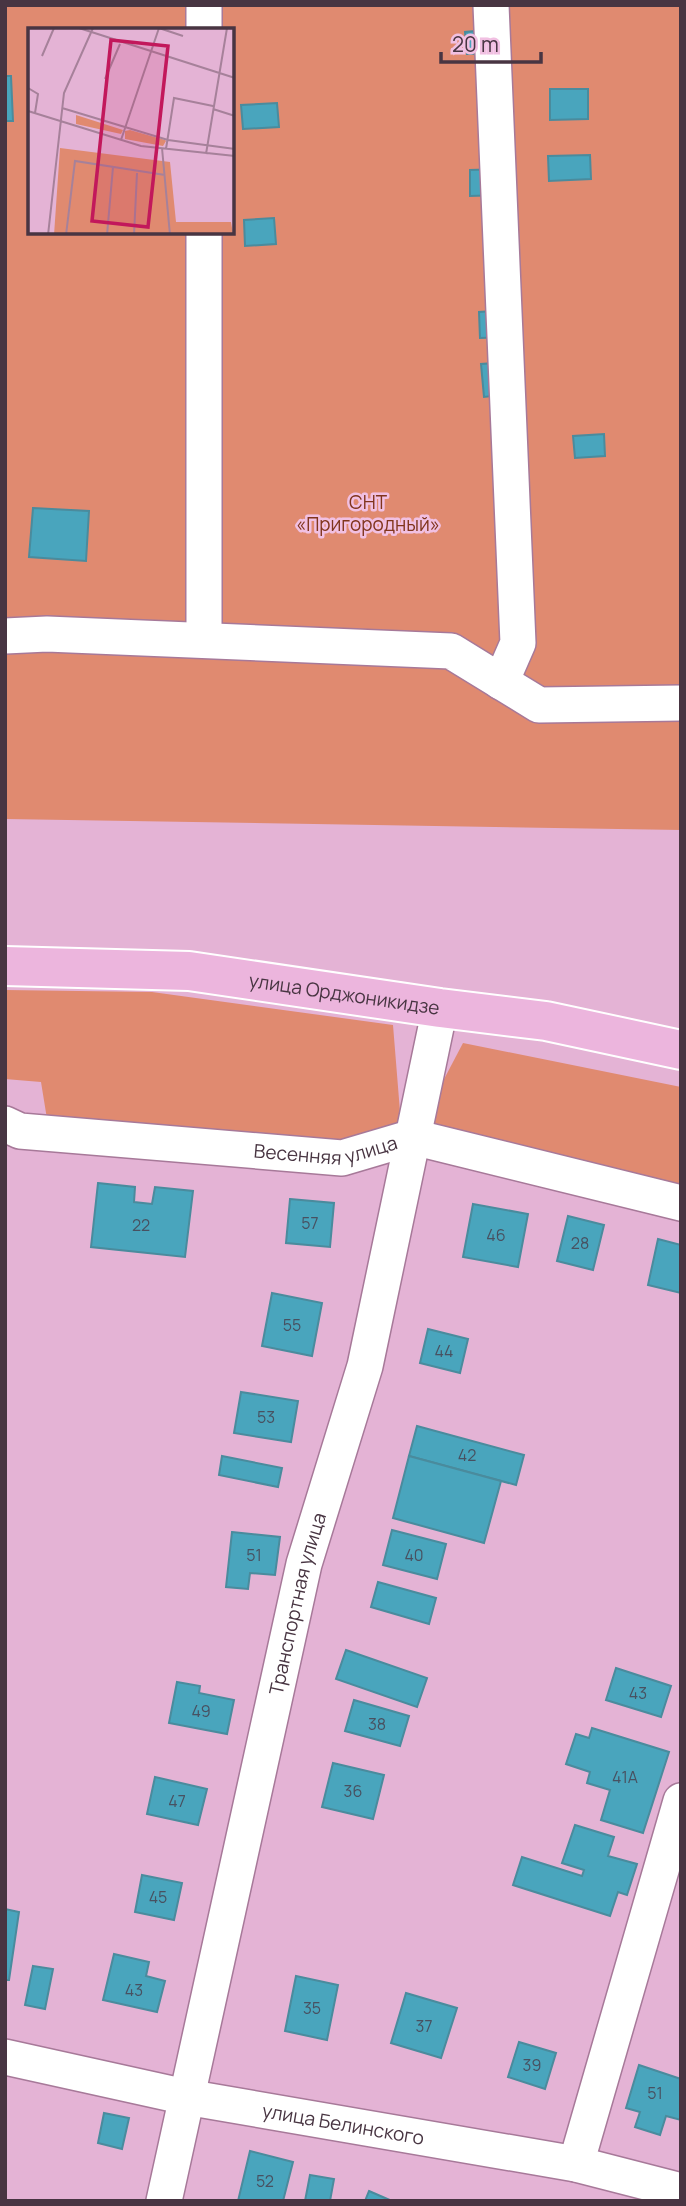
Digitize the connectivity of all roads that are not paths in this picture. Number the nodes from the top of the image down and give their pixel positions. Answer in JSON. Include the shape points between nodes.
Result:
{"nodes":[{"id":1,"x":204,"y":5,"type":"edge"},
{"id":2,"x":491,"y":5,"type":"edge"},
{"id":3,"x":204,"y":28,"type":"edge"},
{"id":4,"x":204,"y":234,"type":"edge"},
{"id":5,"x":5,"y":636,"type":"edge"},
{"id":6,"x":204,"y":640,"type":"junction"},
{"id":7,"x":501,"y":682,"type":"junction"},
{"id":8,"x":681,"y":703,"type":"edge"},
{"id":9,"x":5,"y":965,"type":"edge"},
{"id":10,"x":440,"y":1008,"type":"junction"},
{"id":11,"x":681,"y":1050,"type":"edge"},
{"id":12,"x":5,"y":1124,"type":"edge"},
{"id":13,"x":413,"y":1137,"type":"junction"},
{"id":14,"x":681,"y":1203,"type":"edge"},
{"id":15,"x":681,"y":1801,"type":"edge"},
{"id":16,"x":5,"y":2057,"type":"edge"},
{"id":17,"x":186,"y":2097,"type":"junction"},
{"id":18,"x":576,"y":2164,"type":"junction"},
{"id":19,"x":681,"y":2192,"type":"edge"},
{"id":20,"x":164,"y":2201,"type":"edge"}],
"edges":[{"from":1,"to":3,"type":"street"},
{"from":2,"to":7,"type":"street","via":[[518,643]]},
{"from":4,"to":6,"type":"street"},
{"from":5,"to":6,"type":"street"},
{"from":6,"to":7,"type":"street","via":[[451,651]]},
{"from":7,"to":8,"type":"street","via":[[539,705]]},
{"from":9,"to":10,"type":"main road","name":"улица Орджоникидзе","via":[[188,971]]},
{"from":10,"to":11,"type":"main road","name":"улица Орджоникидзе","via":[[547,1021]]},
{"from":10,"to":13,"type":"street","name":"Транспортная улица"},
{"from":12,"to":13,"type":"street","name":"Весенняя улица","via":[[20,1131],[342,1158]]},
{"from":13,"to":14,"type":"street","name":"Весенняя улица"},
{"from":13,"to":17,"type":"street","name":"Транспортная улица","via":[[365,1366],[304,1564]]},
{"from":15,"to":18,"type":"street"},
{"from":16,"to":17,"type":"street","name":"улица Белинского"},
{"from":17,"to":18,"type":"street","name":"улица Белинского"},
{"from":17,"to":20,"type":"street","name":"Транспортная улица"},
{"from":18,"to":19,"type":"street","name":"улица Белинского"}]}
